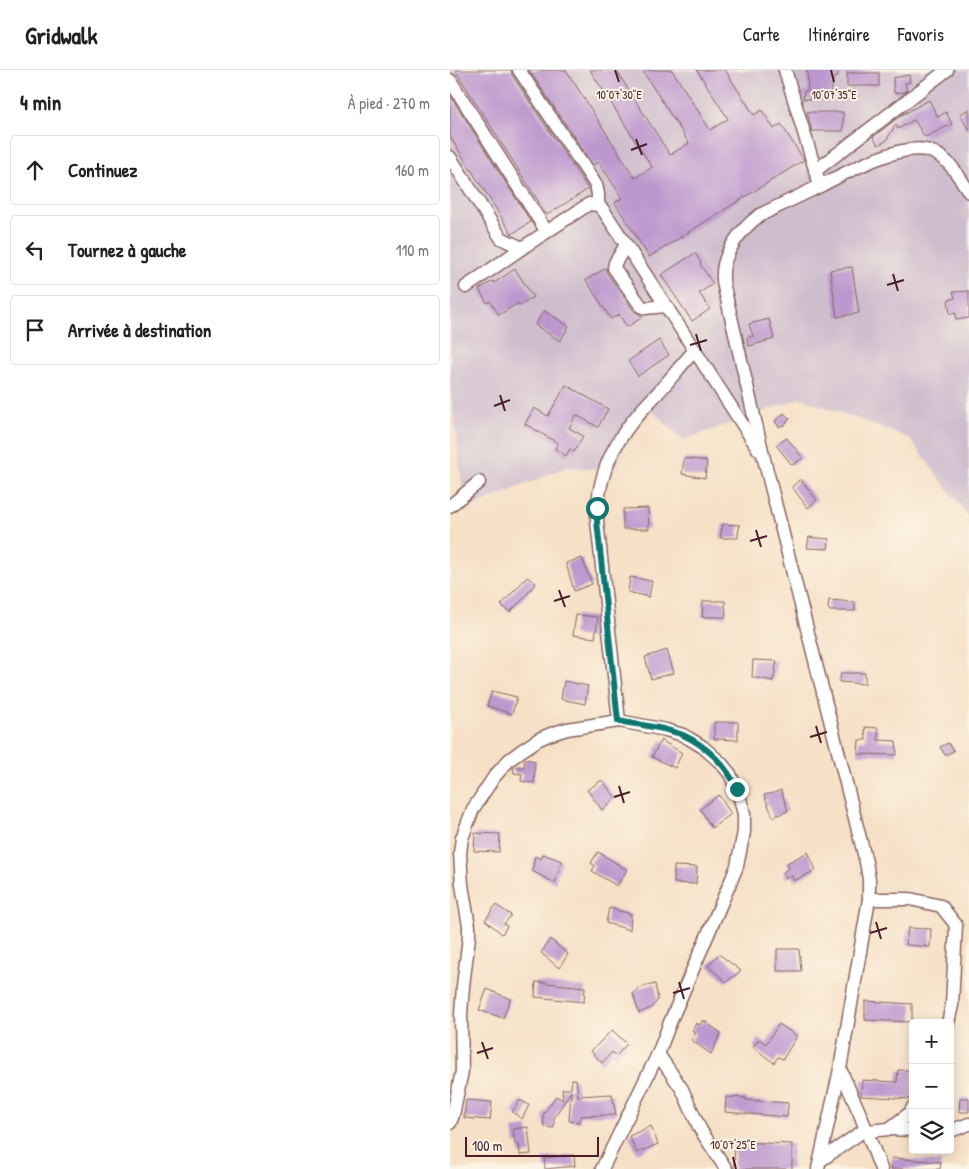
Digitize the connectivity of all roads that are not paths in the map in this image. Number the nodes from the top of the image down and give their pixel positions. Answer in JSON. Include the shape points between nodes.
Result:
{"nodes":[{"id":1,"x":519,"y":70,"type":"edge"},
{"id":2,"x":785,"y":70,"type":"edge"},
{"id":3,"x":946,"y":70,"type":"edge"},
{"id":4,"x":450,"y":80,"type":"edge"},
{"id":5,"x":450,"y":157,"type":"edge"},
{"id":6,"x":815,"y":171,"type":"junction"},
{"id":7,"x":821,"y":186,"type":"junction"},
{"id":8,"x":969,"y":192,"type":"edge"},
{"id":9,"x":598,"y":205,"type":"junction"},
{"id":10,"x":547,"y":232,"type":"junction"},
{"id":11,"x":626,"y":245,"type":"junction"},
{"id":12,"x":522,"y":248,"type":"junction"},
{"id":13,"x":466,"y":287,"type":"dead end"},
{"id":14,"x":666,"y":306,"type":"junction"},
{"id":15,"x":695,"y":350,"type":"junction"},
{"id":16,"x":764,"y":459,"type":"junction"},
{"id":17,"x":479,"y":482,"type":"dead end"},
{"id":18,"x":450,"y":506,"type":"edge"},
{"id":19,"x":618,"y":721,"type":"junction"},
{"id":20,"x":869,"y":899,"type":"junction"},
{"id":21,"x":949,"y":1019,"type":"edge"},
{"id":22,"x":658,"y":1054,"type":"junction"},
{"id":23,"x":840,"y":1069,"type":"junction"},
{"id":24,"x":912,"y":1109,"type":"edge"},
{"id":25,"x":450,"y":1123,"type":"edge"},
{"id":26,"x":969,"y":1124,"type":"edge"},
{"id":27,"x":889,"y":1129,"type":"junction"},
{"id":28,"x":867,"y":1130,"type":"junction"},
{"id":29,"x":909,"y":1130,"type":"edge"},
{"id":30,"x":954,"y":1130,"type":"edge"},
{"id":31,"x":819,"y":1165,"type":"edge"},
{"id":32,"x":602,"y":1169,"type":"edge"},
{"id":33,"x":726,"y":1169,"type":"edge"},
{"id":34,"x":881,"y":1169,"type":"edge"}],
"edges":[{"from":1,"to":9,"type":"street","via":[[596,186]]},
{"from":2,"to":6,"type":"street"},
{"from":3,"to":6,"type":"street"},
{"from":4,"to":10,"type":"street"},
{"from":5,"to":12,"type":"street","via":[[501,238]]},
{"from":6,"to":7,"type":"street"},
{"from":7,"to":8,"type":"street","via":[[890,154],[914,149],[926,150],[944,159]]},
{"from":7,"to":16,"type":"street","via":[[760,215],[738,236],[726,259],[725,291]]},
{"from":9,"to":10,"type":"street","via":[[589,204]]},
{"from":9,"to":11,"type":"street"},
{"from":10,"to":12,"type":"street"},
{"from":11,"to":14,"type":"street"},
{"from":11,"to":14,"type":"street","via":[[614,268],[640,306]]},
{"from":12,"to":13,"type":"street"},
{"from":14,"to":15,"type":"street"},
{"from":15,"to":16,"type":"street"},
{"from":15,"to":19,"type":"street","via":[[627,426],[611,452],[600,488],[597,521]]},
{"from":16,"to":20,"type":"street","via":[[866,862]]},
{"from":17,"to":18,"type":"street"},
{"from":19,"to":22,"type":"street","via":[[675,732],[703,747],[730,774],[744,814],[744,832],[735,871]]},
{"from":19,"to":25,"type":"street","via":[[567,729],[539,739],[509,760],[494,777],[469,817],[460,853],[469,926],[461,1014],[463,1064]]},
{"from":20,"to":21,"type":"street","via":[[910,899],[941,906],[956,925]]},
{"from":20,"to":23,"type":"street"},
{"from":22,"to":32,"type":"street"},
{"from":22,"to":33,"type":"street","via":[[682,1089],[700,1129]]},
{"from":23,"to":28,"type":"street"},
{"from":23,"to":31,"type":"street"},
{"from":24,"to":27,"type":"street"},
{"from":26,"to":30,"type":"street"},
{"from":27,"to":28,"type":"street"},
{"from":27,"to":29,"type":"street"},
{"from":28,"to":31,"type":"street"},
{"from":28,"to":34,"type":"street"}]}
